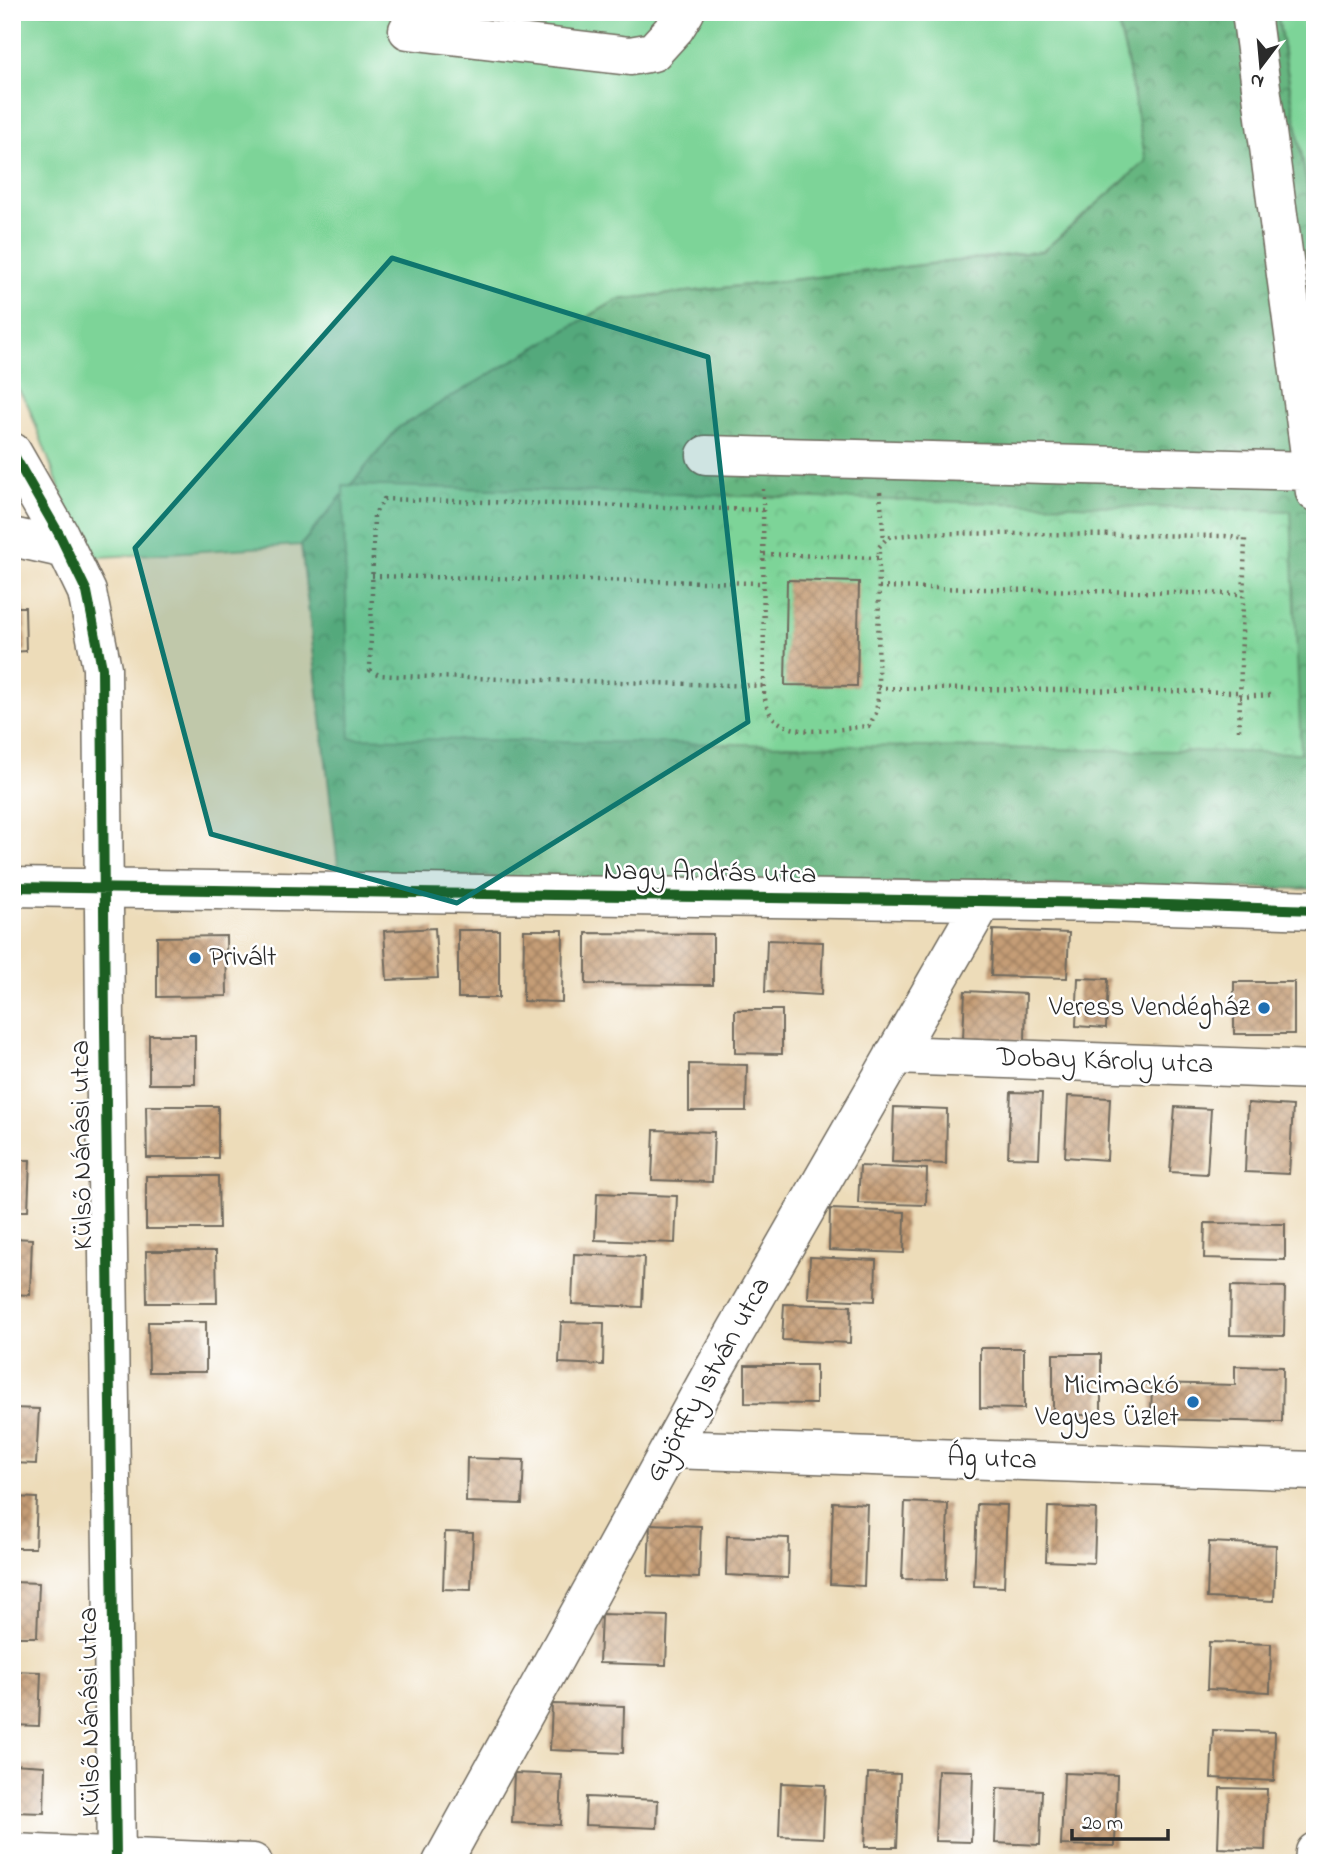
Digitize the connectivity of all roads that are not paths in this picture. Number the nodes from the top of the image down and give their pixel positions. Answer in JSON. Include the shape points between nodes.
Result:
{"nodes":[{"id":1,"x":685,"y":12,"type":"edge"},
{"id":2,"x":1251,"y":12,"type":"edge"},
{"id":3,"x":408,"y":30,"type":"dead end"},
{"id":4,"x":12,"y":452,"type":"edge"},
{"id":5,"x":706,"y":456,"type":"dead end"},
{"id":6,"x":1313,"y":481,"type":"edge"},
{"id":7,"x":12,"y":537,"type":"edge"},
{"id":8,"x":66,"y":549,"type":"junction"},
{"id":9,"x":12,"y":887,"type":"edge"},
{"id":10,"x":104,"y":888,"type":"junction"},
{"id":11,"x":983,"y":901,"type":"junction"},
{"id":12,"x":1315,"y":910,"type":"edge"},
{"id":13,"x":894,"y":1055,"type":"junction"},
{"id":14,"x":1315,"y":1070,"type":"edge"},
{"id":15,"x":670,"y":1449,"type":"junction"},
{"id":16,"x":1315,"y":1471,"type":"edge"},
{"id":17,"x":1315,"y":1852,"type":"edge"},
{"id":18,"x":12,"y":1853,"type":"edge"},
{"id":19,"x":116,"y":1857,"type":"junction"},
{"id":20,"x":253,"y":1863,"type":"edge"},
{"id":21,"x":442,"y":1863,"type":"edge"},
{"id":22,"x":1314,"y":1863,"type":"edge"}],
"edges":[{"from":1,"to":3,"type":"street","via":[[653,51],[630,56]]},
{"from":2,"to":6,"type":"street"},
{"from":4,"to":8,"type":"street","name":"Külső Nánási utca"},
{"from":5,"to":6,"type":"street"},
{"from":7,"to":8,"type":"street"},
{"from":8,"to":10,"type":"street","name":"Külső Nánási utca","via":[[87,592],[102,668]]},
{"from":9,"to":10,"type":"street","name":"Nagy András utca"},
{"from":10,"to":11,"type":"street","name":"Nagy András utca"},
{"from":10,"to":19,"type":"street","name":"Külső Nánási utca"},
{"from":11,"to":12,"type":"street","name":"Nagy András utca"},
{"from":11,"to":13,"type":"street","name":"Györffy István utca"},
{"from":13,"to":14,"type":"street","name":"Dobay Károly utca"},
{"from":13,"to":15,"type":"street","name":"Györffy István utca"},
{"from":15,"to":16,"type":"street","name":"Ág utca"},
{"from":15,"to":21,"type":"street","name":"Györffy István utca"},
{"from":17,"to":22,"type":"street"},
{"from":18,"to":19,"type":"street"},
{"from":19,"to":20,"type":"street"}]}
